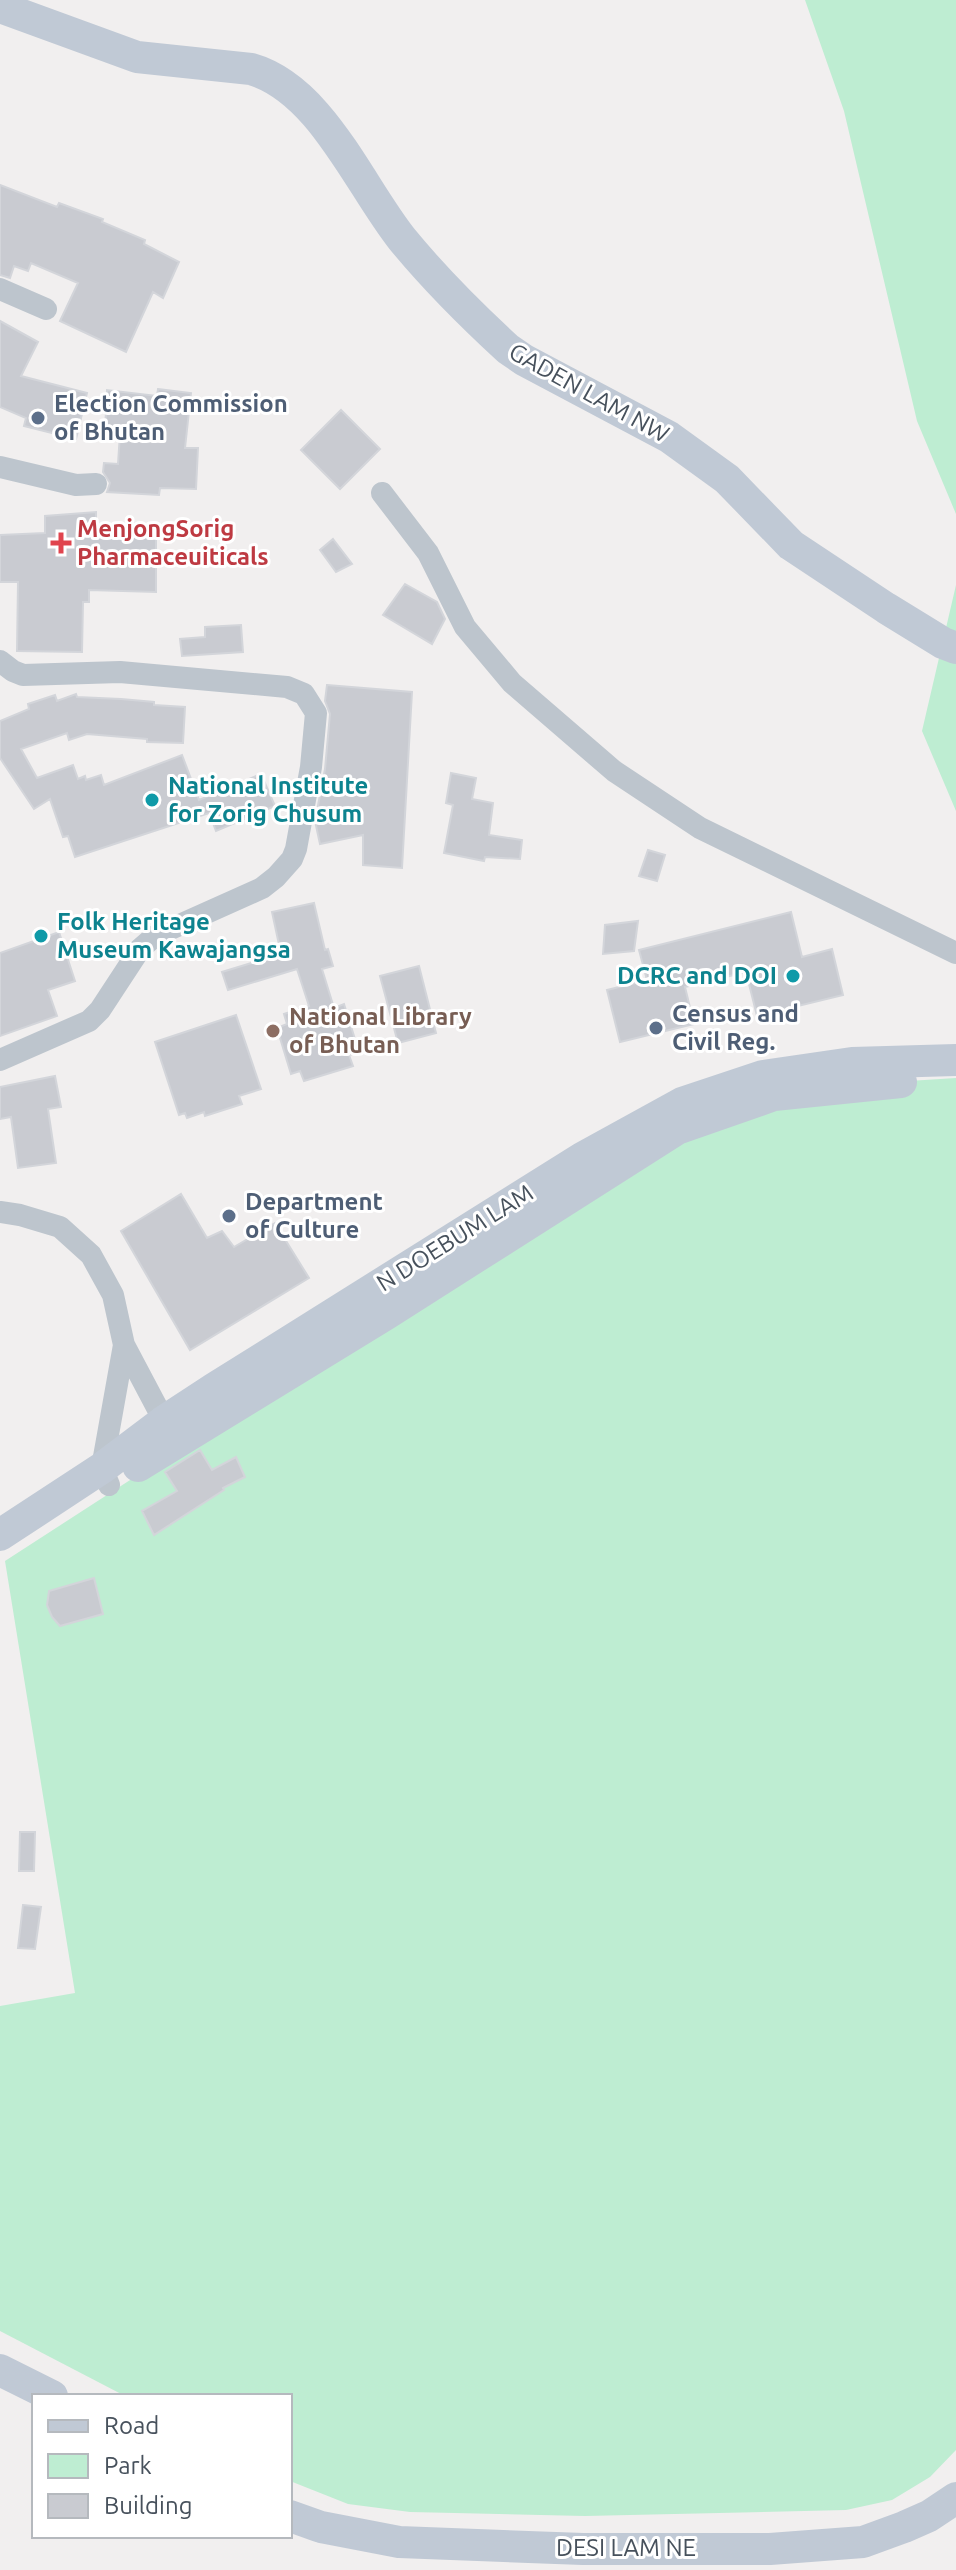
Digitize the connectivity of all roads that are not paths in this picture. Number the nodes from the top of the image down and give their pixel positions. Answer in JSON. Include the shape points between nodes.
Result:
{"nodes":[{"id":1,"x":0,"y":7,"type":"edge"},
{"id":2,"x":0,"y":289,"type":"edge"},
{"id":3,"x":46,"y":309,"type":"dead end"},
{"id":4,"x":0,"y":467,"type":"edge"},
{"id":5,"x":96,"y":484,"type":"dead end"},
{"id":6,"x":382,"y":493,"type":"dead end"},
{"id":7,"x":956,"y":648,"type":"edge"},
{"id":8,"x":0,"y":661,"type":"edge"},
{"id":9,"x":956,"y":953,"type":"edge"},
{"id":10,"x":0,"y":1060,"type":"edge"},
{"id":11,"x":956,"y":1060,"type":"edge"},
{"id":12,"x":956,"y":1079,"type":"edge"},
{"id":13,"x":0,"y":1212,"type":"edge"},
{"id":14,"x":124,"y":1345,"type":"junction"},
{"id":15,"x":170,"y":1431,"type":"junction"},
{"id":16,"x":106,"y":1476,"type":"junction"},
{"id":17,"x":0,"y":1535,"type":"edge"},
{"id":18,"x":0,"y":1553,"type":"edge"},
{"id":19,"x":0,"y":2370,"type":"edge"},
{"id":20,"x":48,"y":2394,"type":"edge"},
{"id":21,"x":956,"y":2498,"type":"edge"},
{"id":22,"x":292,"y":2517,"type":"edge"}],
"edges":[{"from":1,"to":7,"type":"main road","name":"GADEN LAM NW","via":[[137,57],[251,69],[280,82],[307,104],[404,242],[508,349],[669,437],[727,479],[791,545]]},
{"from":2,"to":3,"type":"street"},
{"from":4,"to":5,"type":"street","via":[[76,485]]},
{"from":6,"to":9,"type":"street","via":[[428,553],[474,638],[512,683],[614,771],[700,828]]},
{"from":8,"to":10,"type":"street","via":[[23,675],[120,672],[287,687],[304,694],[316,713],[296,849],[286,868],[262,888],[155,936],[89,1021]]},
{"from":11,"to":15,"type":"main road","name":"N DOEBUM LAM","via":[[852,1063],[763,1076],[682,1103],[582,1158]]},
{"from":12,"to":15,"type":"main road","name":"N DOEBUM LAM","via":[[774,1095],[677,1129],[386,1314]]},
{"from":13,"to":14,"type":"street","via":[[60,1227],[91,1255],[113,1295]]},
{"from":14,"to":15,"type":"street"},
{"from":14,"to":16,"type":"street"},
{"from":15,"to":16,"type":"main road","name":"N DOEBUM LAM"},
{"from":16,"to":17,"type":"main road","name":"N DOEBUM LAM"},
{"from":16,"to":18,"type":"main road","name":"N DOEBUM LAM"},
{"from":19,"to":20,"type":"main road"},
{"from":21,"to":22,"type":"main road","name":"DESI LAM NE","via":[[916,2522],[863,2542],[770,2549],[399,2542]]}]}
